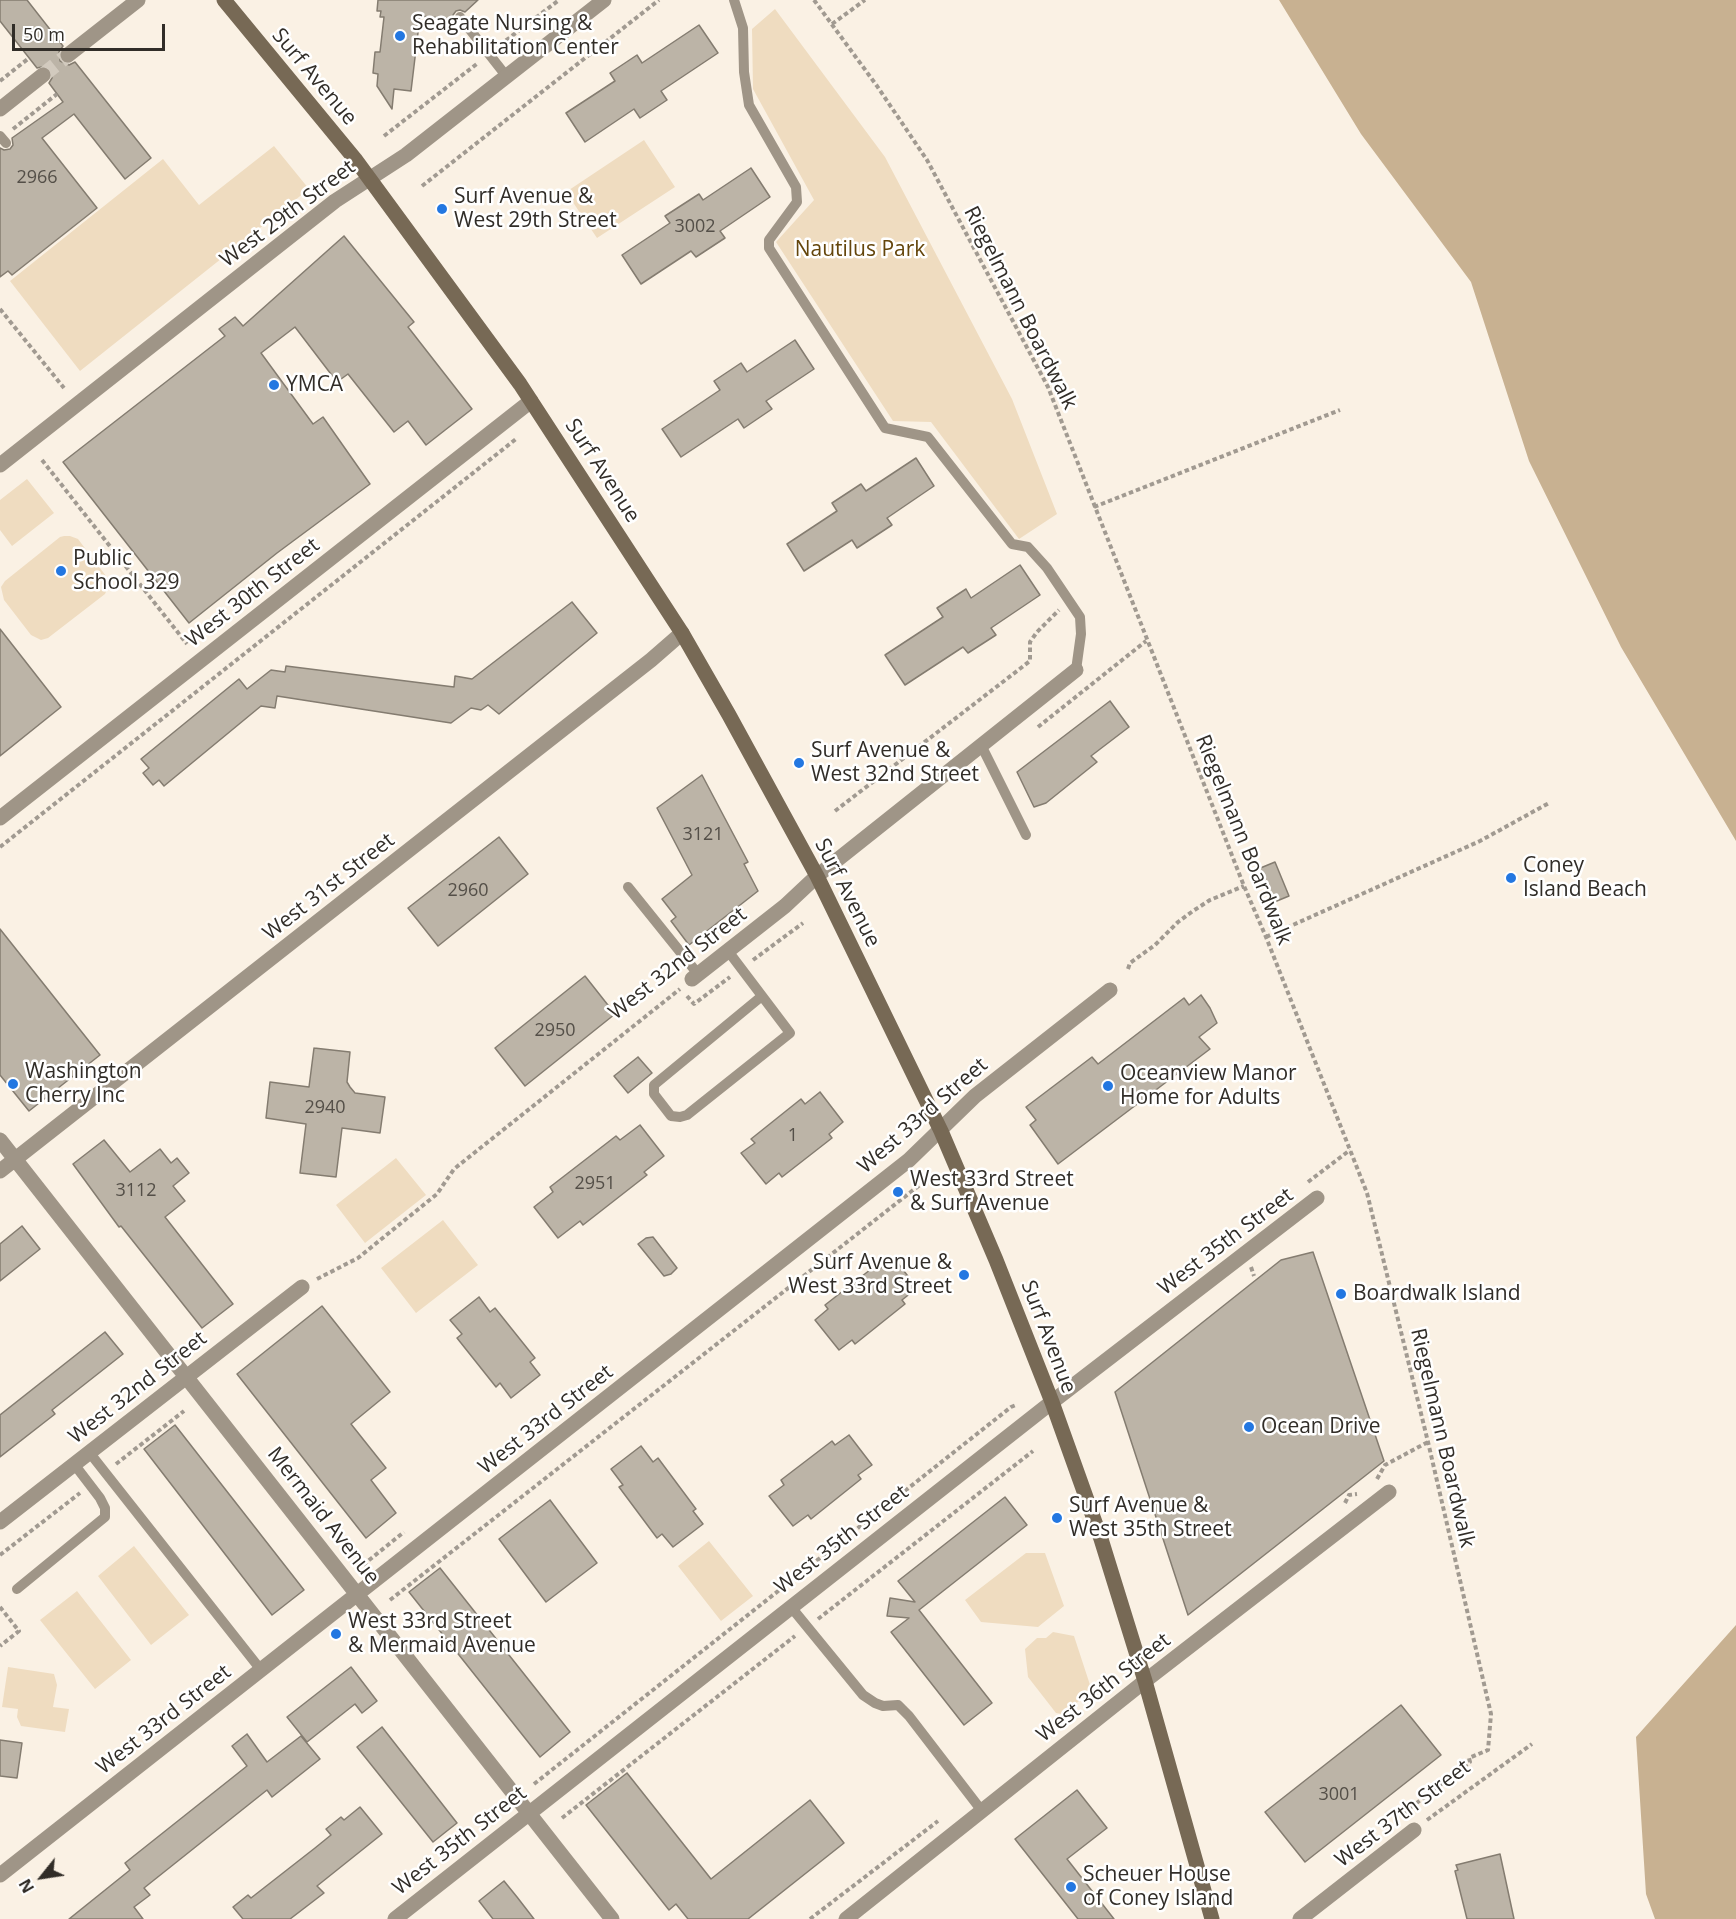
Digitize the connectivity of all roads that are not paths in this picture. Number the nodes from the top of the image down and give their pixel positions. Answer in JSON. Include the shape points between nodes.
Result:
{"nodes":[{"id":1,"x":138,"y":0,"type":"edge"},
{"id":2,"x":224,"y":0,"type":"edge"},
{"id":3,"x":604,"y":0,"type":"edge"},
{"id":4,"x":734,"y":0,"type":"edge"},
{"id":5,"x":460,"y":16,"type":"dead end"},
{"id":6,"x":68,"y":55,"type":"tunnel mouth"},
{"id":7,"x":43,"y":75,"type":"tunnel mouth"},
{"id":8,"x":507,"y":77,"type":"junction"},
{"id":9,"x":0,"y":109,"type":"edge"},
{"id":10,"x":369,"y":178,"type":"junction"},
{"id":11,"x":531,"y":401,"type":"junction"},
{"id":12,"x":0,"y":465,"type":"edge"},
{"id":13,"x":682,"y":633,"type":"junction"},
{"id":14,"x":1076,"y":670,"type":"joint"},
{"id":15,"x":982,"y":747,"type":"junction"},
{"id":16,"x":0,"y":818,"type":"edge"},
{"id":17,"x":1026,"y":835,"type":"dead end"},
{"id":18,"x":817,"y":876,"type":"junction"},
{"id":19,"x":628,"y":887,"type":"dead end"},
{"id":20,"x":728,"y":951,"type":"junction"},
{"id":21,"x":695,"y":976,"type":"joint"},
{"id":22,"x":1110,"y":990,"type":"dead end"},
{"id":23,"x":762,"y":996,"type":"junction"},
{"id":24,"x":940,"y":1131,"type":"junction"},
{"id":25,"x":0,"y":1140,"type":"edge"},
{"id":26,"x":15,"y":1159,"type":"junction"},
{"id":27,"x":0,"y":1171,"type":"edge"},
{"id":28,"x":1317,"y":1198,"type":"dead end"},
{"id":29,"x":302,"y":1287,"type":"dead end"},
{"id":30,"x":186,"y":1376,"type":"junction"},
{"id":31,"x":1052,"y":1402,"type":"junction"},
{"id":32,"x":89,"y":1452,"type":"junction"},
{"id":33,"x":74,"y":1464,"type":"junction"},
{"id":34,"x":1389,"y":1492,"type":"dead end"},
{"id":35,"x":0,"y":1522,"type":"edge"},
{"id":36,"x":17,"y":1589,"type":"dead end"},
{"id":37,"x":358,"y":1594,"type":"junction"},
{"id":38,"x":791,"y":1607,"type":"junction"},
{"id":39,"x":261,"y":1670,"type":"junction"},
{"id":40,"x":1145,"y":1681,"type":"junction"},
{"id":41,"x":982,"y":1811,"type":"junction"},
{"id":42,"x":529,"y":1813,"type":"junction"},
{"id":43,"x":1414,"y":1830,"type":"road end"},
{"id":44,"x":0,"y":1875,"type":"edge"},
{"id":45,"x":395,"y":1919,"type":"edge"},
{"id":46,"x":612,"y":1919,"type":"edge"},
{"id":47,"x":846,"y":1919,"type":"edge"},
{"id":48,"x":1212,"y":1919,"type":"edge"},
{"id":49,"x":1300,"y":1919,"type":"edge"}],
"edges":[{"from":1,"to":6,"type":"street"},
{"from":2,"to":10,"type":"main road","name":"Surf Avenue"},
{"from":3,"to":8,"type":"street","name":"West 29th Street"},
{"from":4,"to":14,"type":"lane","via":[[743,28],[749,105],[796,187],[797,202],[769,240],[769,248],[885,428],[928,436],[1012,544],[1028,547],[1047,568],[1080,617]]},
{"from":5,"to":8,"type":"lane"},
{"from":7,"to":9,"type":"street"},
{"from":8,"to":10,"type":"street","name":"West 29th Street","via":[[406,155]]},
{"from":10,"to":11,"type":"main road","name":"Surf Avenue"},
{"from":10,"to":12,"type":"street","name":"West 29th Street"},
{"from":11,"to":13,"type":"main road","name":"Surf Avenue"},
{"from":11,"to":16,"type":"street","name":"West 30th Street"},
{"from":13,"to":18,"type":"main road","name":"Surf Avenue"},
{"from":13,"to":26,"type":"street","name":"West 31st Street"},
{"from":14,"to":15,"type":"street","name":"West 32nd Street"},
{"from":15,"to":17,"type":"lane"},
{"from":15,"to":18,"type":"street","name":"West 32nd Street"},
{"from":18,"to":20,"type":"street","name":"West 32nd Street"},
{"from":18,"to":24,"type":"main road","name":"Surf Avenue"},
{"from":19,"to":21,"type":"lane"},
{"from":20,"to":21,"type":"street","name":"West 32nd Street"},
{"from":20,"to":23,"type":"lane"},
{"from":22,"to":24,"type":"street","name":"West 33rd Street","via":[[975,1096]]},
{"from":23,"to":23,"type":"lane","via":[[790,1033],[687,1115],[671,1116],[654,1094],[654,1086]]},
{"from":24,"to":31,"type":"main road","name":"Surf Avenue"},
{"from":24,"to":37,"type":"street","name":"West 33rd Street","via":[[909,1160]]},
{"from":25,"to":26,"type":"street","name":"Mermaid Avenue"},
{"from":26,"to":27,"type":"street","name":"West 31st Street"},
{"from":26,"to":30,"type":"street","name":"Mermaid Avenue"},
{"from":28,"to":31,"type":"street","name":"West 35th Street"},
{"from":29,"to":30,"type":"street","name":"West 32nd Street"},
{"from":30,"to":32,"type":"street","name":"West 32nd Street"},
{"from":30,"to":37,"type":"street","name":"Mermaid Avenue"},
{"from":31,"to":38,"type":"street","name":"West 35th Street"},
{"from":31,"to":40,"type":"main road","name":"Surf Avenue","via":[[1101,1539]]},
{"from":32,"to":33,"type":"street","name":"West 32nd Street"},
{"from":32,"to":39,"type":"lane"},
{"from":33,"to":35,"type":"street","name":"West 32nd Street"},
{"from":33,"to":36,"type":"lane","via":[[100,1498],[105,1517]]},
{"from":34,"to":40,"type":"street","name":"West 36th Street"},
{"from":37,"to":39,"type":"street","name":"West 33rd Street"},
{"from":37,"to":42,"type":"street","name":"Mermaid Avenue"},
{"from":38,"to":41,"type":"lane","via":[[864,1695],[883,1706],[898,1705],[909,1716]]},
{"from":38,"to":42,"type":"street","name":"West 35th Street"},
{"from":39,"to":44,"type":"street","name":"West 33rd Street"},
{"from":40,"to":41,"type":"street","name":"West 36th Street"},
{"from":40,"to":48,"type":"main road","name":"Surf Avenue"},
{"from":41,"to":47,"type":"street","name":"West 36th Street"},
{"from":42,"to":45,"type":"street","name":"West 35th Street"},
{"from":42,"to":46,"type":"street","name":"Mermaid Avenue"},
{"from":43,"to":49,"type":"street","name":"West 37th Street"}]}
